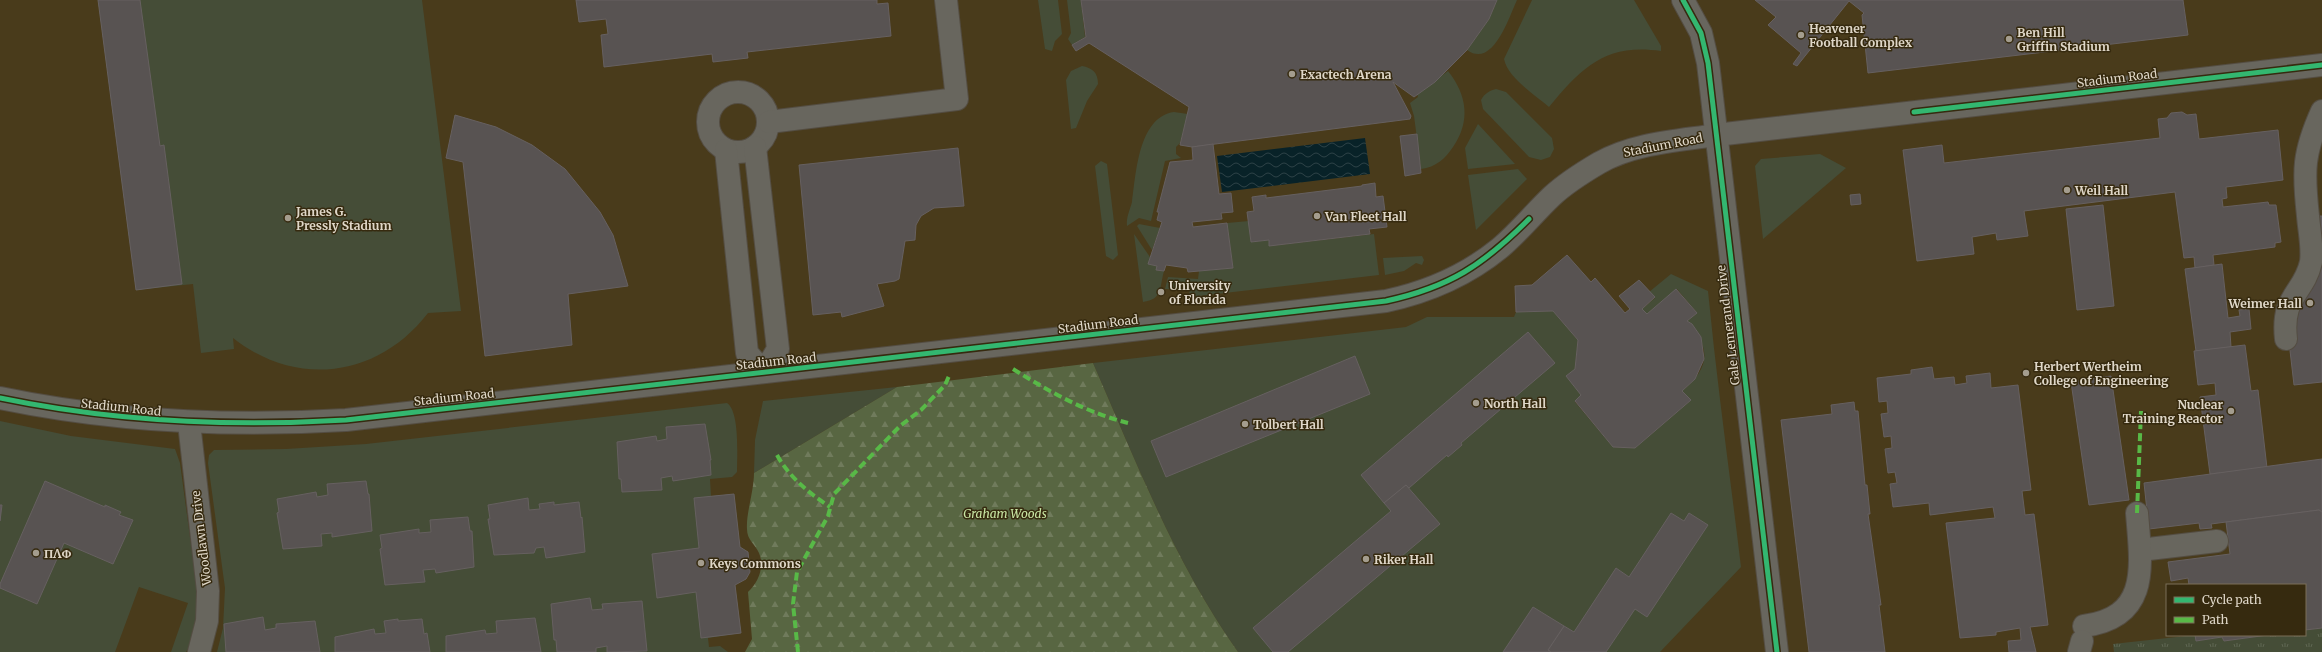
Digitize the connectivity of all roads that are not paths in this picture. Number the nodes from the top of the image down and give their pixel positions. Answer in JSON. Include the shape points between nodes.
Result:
{"nodes":[{"id":1,"x":946,"y":0,"type":"edge"},
{"id":2,"x":1683,"y":0,"type":"edge"},
{"id":3,"x":2322,"y":65,"type":"edge"},
{"id":4,"x":2322,"y":111,"type":"edge"},
{"id":5,"x":769,"y":122,"type":"junction"},
{"id":6,"x":1716,"y":135,"type":"junction"},
{"id":7,"x":755,"y":148,"type":"junction"},
{"id":8,"x":726,"y":150,"type":"junction"},
{"id":9,"x":2286,"y":339,"type":"dead end"},
{"id":10,"x":764,"y":372,"type":"junction"},
{"id":11,"x":0,"y":398,"type":"edge"},
{"id":12,"x":189,"y":423,"type":"junction"},
{"id":13,"x":2137,"y":513,"type":"dead end"},
{"id":14,"x":2217,"y":541,"type":"dead end"},
{"id":15,"x":2140,"y":550,"type":"junction"},
{"id":16,"x":2082,"y":639,"type":"edge"},
{"id":17,"x":198,"y":652,"type":"edge"},
{"id":18,"x":1777,"y":652,"type":"edge"}],
"edges":[{"from":1,"to":5,"type":"street","via":[[958,99]]},
{"from":2,"to":6,"type":"street","name":"Gale Lemerand Drive","via":[[1699,29],[1706,51]]},
{"from":3,"to":6,"type":"street","name":"Stadium Road"},
{"from":4,"to":9,"type":"street","via":[[2304,165],[2310,263],[2286,311]]},
{"from":5,"to":7,"type":"street","via":[[762,141]]},
{"from":5,"to":8,"type":"street","via":[[767,112],[755,97],[736,92],[717,100],[711,108],[708,127],[714,140]]},
{"from":6,"to":10,"type":"street","name":"Stadium Road","via":[[1630,150],[1600,163],[1558,191],[1490,255],[1455,278],[1407,296],[1386,301]]},
{"from":6,"to":18,"type":"street","name":"Gale Lemerand Drive"},
{"from":7,"to":8,"type":"street","via":[[736,152]]},
{"from":7,"to":10,"type":"street","via":[[778,349]]},
{"from":8,"to":10,"type":"street","via":[[747,353]]},
{"from":10,"to":12,"type":"street","name":"Stadium Road","via":[[346,420],[258,424]]},
{"from":11,"to":12,"type":"street","name":"Stadium Road","via":[[81,413]]},
{"from":12,"to":17,"type":"street","name":"Woodlawn Drive","via":[[208,591],[207,621]]},
{"from":13,"to":15,"type":"street"},
{"from":14,"to":15,"type":"street"},
{"from":15,"to":16,"type":"street","via":[[2136,591],[2131,602],[2121,613]]}]}
